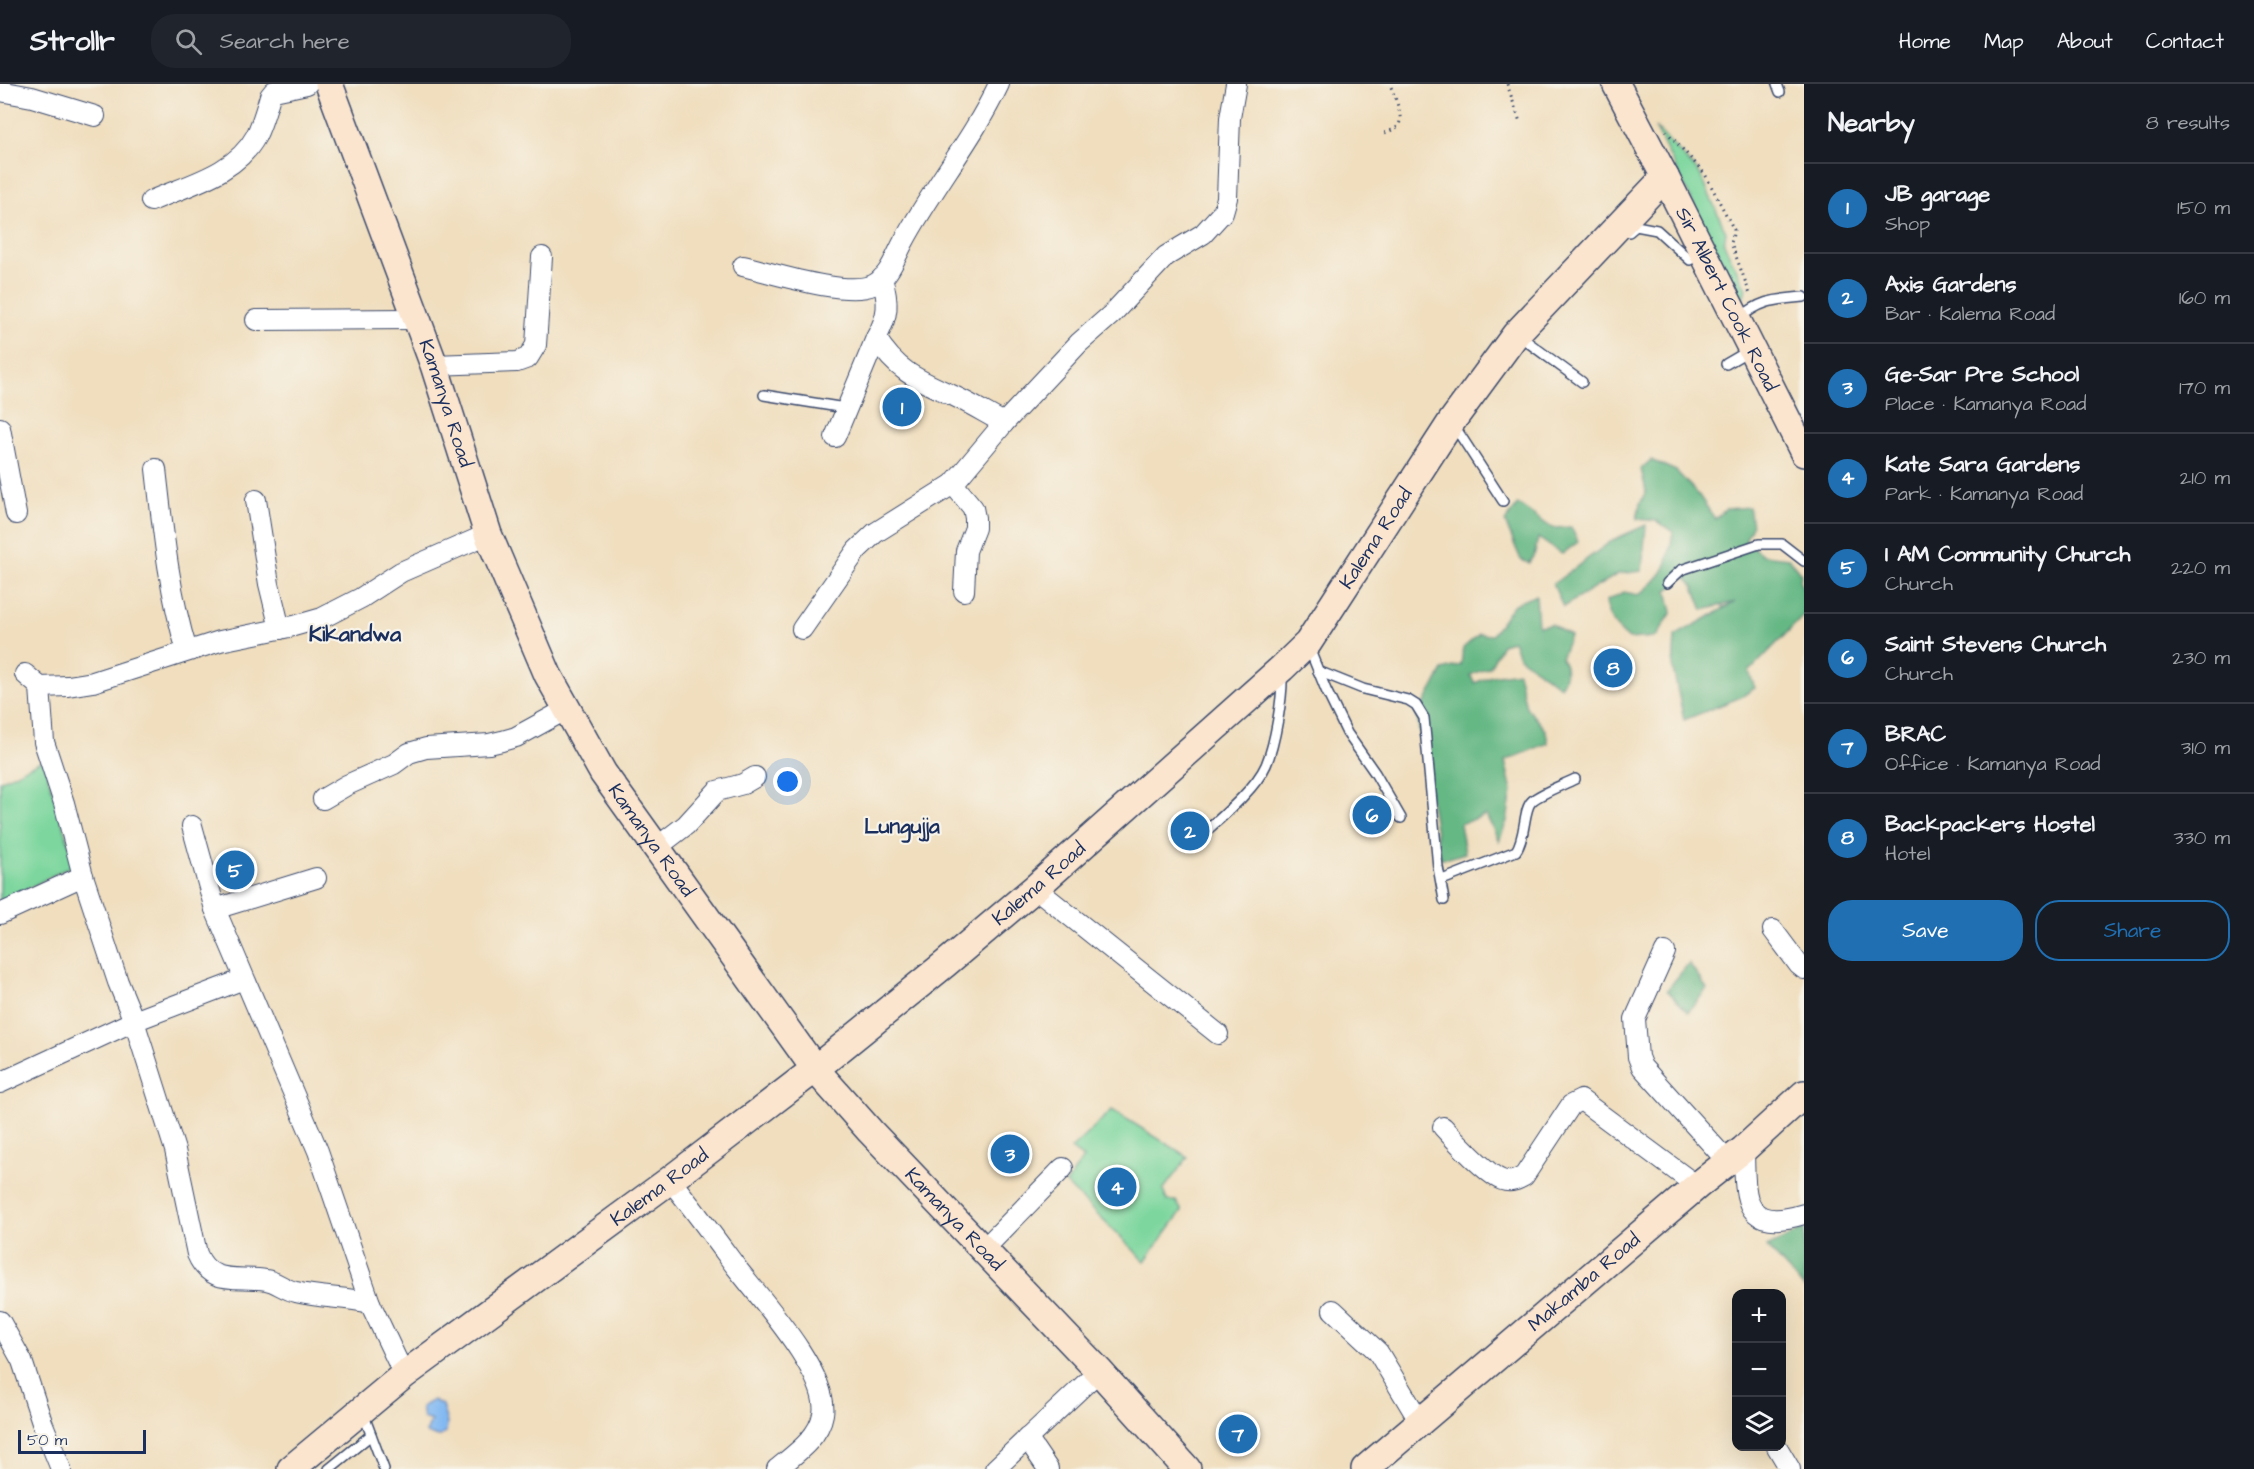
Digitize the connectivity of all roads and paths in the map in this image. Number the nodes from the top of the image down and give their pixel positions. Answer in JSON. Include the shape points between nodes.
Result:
{"nodes":[{"id":1,"x":307,"y":84,"type":"edge"},
{"id":2,"x":328,"y":84,"type":"edge"},
{"id":3,"x":999,"y":84,"type":"edge"},
{"id":4,"x":1236,"y":84,"type":"edge"},
{"id":5,"x":1390,"y":84,"type":"edge"},
{"id":6,"x":1507,"y":84,"type":"edge"},
{"id":7,"x":1616,"y":84,"type":"edge"},
{"id":8,"x":0,"y":91,"type":"edge"},
{"id":9,"x":95,"y":116,"type":"dead end"},
{"id":10,"x":1520,"y":122,"type":"dead end"},
{"id":11,"x":1666,"y":131,"type":"dead end"},
{"id":12,"x":1385,"y":133,"type":"dead end"},
{"id":13,"x":1665,"y":177,"type":"junction"},
{"id":14,"x":151,"y":201,"type":"dead end"},
{"id":15,"x":542,"y":257,"type":"dead end"},
{"id":16,"x":1690,"y":260,"type":"dead end"},
{"id":17,"x":743,"y":266,"type":"dead end"},
{"id":18,"x":1586,"y":268,"type":"junction"},
{"id":19,"x":882,"y":278,"type":"junction"},
{"id":20,"x":1568,"y":287,"type":"junction"},
{"id":21,"x":1804,"y":297,"type":"edge"},
{"id":22,"x":1745,"y":313,"type":"junction"},
{"id":23,"x":415,"y":319,"type":"junction"},
{"id":24,"x":256,"y":321,"type":"dead end"},
{"id":25,"x":1516,"y":334,"type":"junction"},
{"id":26,"x":876,"y":338,"type":"junction"},
{"id":27,"x":1752,"y":349,"type":"junction"},
{"id":28,"x":1726,"y":364,"type":"dead end"},
{"id":29,"x":434,"y":365,"type":"junction"},
{"id":30,"x":1582,"y":382,"type":"dead end"},
{"id":31,"x":764,"y":395,"type":"dead end"},
{"id":32,"x":845,"y":408,"type":"junction"},
{"id":33,"x":1452,"y":422,"type":"junction"},
{"id":34,"x":1004,"y":423,"type":"junction"},
{"id":35,"x":0,"y":428,"type":"edge"},
{"id":36,"x":835,"y":437,"type":"dead end"},
{"id":37,"x":1804,"y":453,"type":"edge"},
{"id":38,"x":156,"y":469,"type":"dead end"},
{"id":39,"x":953,"y":484,"type":"junction"},
{"id":40,"x":256,"y":500,"type":"dead end"},
{"id":41,"x":1503,"y":501,"type":"dead end"},
{"id":42,"x":16,"y":514,"type":"dead end"},
{"id":43,"x":488,"y":534,"type":"junction"},
{"id":44,"x":1804,"y":561,"type":"edge"},
{"id":45,"x":1667,"y":583,"type":"dead end"},
{"id":46,"x":964,"y":591,"type":"dead end"},
{"id":47,"x":802,"y":628,"type":"dead end"},
{"id":48,"x":280,"y":629,"type":"junction"},
{"id":49,"x":1308,"y":643,"type":"junction"},
{"id":50,"x":187,"y":651,"type":"junction"},
{"id":51,"x":1282,"y":668,"type":"junction"},
{"id":52,"x":1318,"y":671,"type":"junction"},
{"id":53,"x":567,"y":709,"type":"junction"},
{"id":54,"x":756,"y":777,"type":"dead end"},
{"id":55,"x":1575,"y":779,"type":"dead end"},
{"id":56,"x":323,"y":799,"type":"dead end"},
{"id":57,"x":1401,"y":818,"type":"dead end"},
{"id":58,"x":192,"y":826,"type":"dead end"},
{"id":59,"x":1193,"y":843,"type":"dead end"},
{"id":60,"x":656,"y":848,"type":"junction"},
{"id":61,"x":83,"y":876,"type":"junction"},
{"id":62,"x":316,"y":878,"type":"dead end"},
{"id":63,"x":1442,"y":880,"type":"junction"},
{"id":64,"x":1035,"y":888,"type":"junction"},
{"id":65,"x":1444,"y":900,"type":"dead end"},
{"id":66,"x":215,"y":909,"type":"junction"},
{"id":67,"x":0,"y":914,"type":"edge"},
{"id":68,"x":1773,"y":930,"type":"dead end"},
{"id":69,"x":1665,"y":952,"type":"dead end"},
{"id":70,"x":1804,"y":969,"type":"edge"},
{"id":71,"x":244,"y":979,"type":"junction"},
{"id":72,"x":134,"y":1021,"type":"junction"},
{"id":73,"x":1218,"y":1034,"type":"dead end"},
{"id":74,"x":815,"y":1069,"type":"junction"},
{"id":75,"x":0,"y":1083,"type":"edge"},
{"id":76,"x":1804,"y":1094,"type":"edge"},
{"id":77,"x":1443,"y":1127,"type":"dead end"},
{"id":78,"x":1736,"y":1156,"type":"junction"},
{"id":79,"x":1063,"y":1168,"type":"dead end"},
{"id":80,"x":670,"y":1180,"type":"junction"},
{"id":81,"x":1697,"y":1186,"type":"junction"},
{"id":82,"x":1804,"y":1214,"type":"edge"},
{"id":83,"x":983,"y":1250,"type":"junction"},
{"id":84,"x":370,"y":1303,"type":"junction"},
{"id":85,"x":1333,"y":1311,"type":"dead end"},
{"id":86,"x":0,"y":1322,"type":"edge"},
{"id":87,"x":1099,"y":1371,"type":"junction"},
{"id":88,"x":404,"y":1376,"type":"junction"},
{"id":89,"x":1420,"y":1422,"type":"junction"},
{"id":90,"x":367,"y":1423,"type":"junction"},
{"id":91,"x":1027,"y":1438,"type":"junction"},
{"id":92,"x":1779,"y":1451,"type":"edge"},
{"id":93,"x":61,"y":1469,"type":"edge"},
{"id":94,"x":291,"y":1469,"type":"edge"},
{"id":95,"x":329,"y":1469,"type":"edge"},
{"id":96,"x":384,"y":1469,"type":"edge"},
{"id":97,"x":777,"y":1469,"type":"edge"},
{"id":98,"x":995,"y":1469,"type":"edge"},
{"id":99,"x":1048,"y":1469,"type":"edge"},
{"id":100,"x":1187,"y":1469,"type":"edge"},
{"id":101,"x":1365,"y":1469,"type":"edge"},
{"id":102,"x":1790,"y":1469,"type":"edge"}],
"edges":[{"from":1,"to":14,"type":"street","via":[[273,91],[256,135],[229,165],[204,180]]},
{"from":2,"to":23,"type":"street","name":"Kamanya Road"},
{"from":3,"to":19,"type":"street"},
{"from":4,"to":34,"type":"street","via":[[1223,212],[1203,234],[1166,256]]},
{"from":5,"to":12,"type":"path","via":[[1400,124]]},
{"from":6,"to":10,"type":"path"},
{"from":7,"to":13,"type":"street","name":"Sir Albert Cook Road"},
{"from":8,"to":9,"type":"street"},
{"from":11,"to":22,"type":"path","via":[[1705,174],[1734,230],[1731,243],[1749,289]]},
{"from":13,"to":20,"type":"street","name":"Kalema Road"},
{"from":13,"to":22,"type":"street","name":"Sir Albert Cook Road"},
{"from":15,"to":29,"type":"street","via":[[536,345],[528,358],[517,362]]},
{"from":16,"to":18,"type":"lane","via":[[1657,230],[1636,226]]},
{"from":17,"to":19,"type":"street","via":[[839,288],[871,286]]},
{"from":18,"to":20,"type":"lane"},
{"from":18,"to":20,"type":"lane"},
{"from":19,"to":26,"type":"street","via":[[887,312]]},
{"from":20,"to":25,"type":"street","name":"Kalema Road"},
{"from":21,"to":22,"type":"lane","via":[[1769,300]]},
{"from":22,"to":27,"type":"street","name":"Sir Albert Cook Road"},
{"from":23,"to":24,"type":"street"},
{"from":23,"to":29,"type":"street","name":"Kamanya Road"},
{"from":25,"to":30,"type":"lane"},
{"from":25,"to":33,"type":"street","name":"Kalema Road"},
{"from":26,"to":32,"type":"street"},
{"from":26,"to":34,"type":"street","via":[[900,368],[917,380]]},
{"from":27,"to":28,"type":"lane"},
{"from":27,"to":37,"type":"street","name":"Sir Albert Cook Road"},
{"from":29,"to":43,"type":"street","name":"Kamanya Road"},
{"from":31,"to":32,"type":"lane"},
{"from":32,"to":36,"type":"street"},
{"from":33,"to":41,"type":"lane"},
{"from":33,"to":49,"type":"street","name":"Kalema Road"},
{"from":34,"to":39,"type":"street"},
{"from":35,"to":42,"type":"street"},
{"from":38,"to":50,"type":"street","via":[[166,560]]},
{"from":39,"to":46,"type":"street","via":[[973,508],[975,518],[966,551]]},
{"from":39,"to":47,"type":"street","via":[[875,532],[857,550]]},
{"from":40,"to":48,"type":"street"},
{"from":43,"to":48,"type":"street","via":[[401,572],[322,618]]},
{"from":43,"to":53,"type":"street","name":"Kamanya Road","via":[[548,675]]},
{"from":44,"to":45,"type":"lane","via":[[1782,544],[1759,544],[1682,570]]},
{"from":48,"to":50,"type":"street"},
{"from":49,"to":51,"type":"street","name":"Kalema Road"},
{"from":49,"to":52,"type":"lane"},
{"from":50,"to":61,"type":"street","via":[[93,682],[68,686],[33,680],[44,742]]},
{"from":51,"to":59,"type":"lane","via":[[1280,707],[1266,766],[1242,798]]},
{"from":51,"to":64,"type":"street","name":"Kalema Road"},
{"from":52,"to":57,"type":"lane","via":[[1347,733]]},
{"from":52,"to":63,"type":"lane","via":[[1363,689],[1407,700],[1416,705],[1424,718]]},
{"from":53,"to":56,"type":"street","via":[[502,741],[409,753]]},
{"from":53,"to":60,"type":"street","name":"Kamanya Road","via":[[603,773]]},
{"from":54,"to":60,"type":"street","via":[[717,791],[686,825]]},
{"from":55,"to":63,"type":"lane","via":[[1531,801],[1522,842],[1516,851]]},
{"from":58,"to":66,"type":"street"},
{"from":60,"to":74,"type":"street","name":"Kamanya Road"},
{"from":61,"to":67,"type":"street"},
{"from":61,"to":72,"type":"street"},
{"from":62,"to":66,"type":"street"},
{"from":63,"to":65,"type":"lane"},
{"from":64,"to":73,"type":"street"},
{"from":64,"to":74,"type":"street","name":"Kalema Road"},
{"from":66,"to":71,"type":"street"},
{"from":68,"to":70,"type":"street"},
{"from":69,"to":78,"type":"street","via":[[1635,1019],[1638,1057],[1642,1067]]},
{"from":71,"to":72,"type":"street"},
{"from":71,"to":84,"type":"street","via":[[318,1151]]},
{"from":72,"to":75,"type":"street"},
{"from":72,"to":84,"type":"street","via":[[175,1150],[201,1263],[211,1272],[230,1279],[269,1280],[295,1292]]},
{"from":74,"to":80,"type":"street","name":"Kalema Road"},
{"from":74,"to":83,"type":"street","name":"Kamanya Road"},
{"from":76,"to":78,"type":"street","name":"Makamba Road"},
{"from":77,"to":81,"type":"street","via":[[1501,1180],[1514,1182],[1524,1176],[1571,1105],[1581,1100]]},
{"from":78,"to":81,"type":"street","name":"Makamba Road"},
{"from":78,"to":82,"type":"street","via":[[1754,1213],[1774,1221]]},
{"from":79,"to":83,"type":"street"},
{"from":80,"to":88,"type":"street","name":"Kalema Road"},
{"from":80,"to":97,"type":"street","via":[[795,1341],[823,1397],[824,1412],[812,1438]]},
{"from":81,"to":89,"type":"street","name":"Makamba Road"},
{"from":83,"to":87,"type":"street","name":"Kamanya Road"},
{"from":84,"to":88,"type":"street"},
{"from":85,"to":89,"type":"street","via":[[1378,1352]]},
{"from":86,"to":93,"type":"street","via":[[22,1360]]},
{"from":87,"to":91,"type":"street"},
{"from":87,"to":100,"type":"street","name":"Kamanya Road"},
{"from":88,"to":90,"type":"street","name":"Kalema Road"},
{"from":89,"to":101,"type":"street","name":"Makamba Road"},
{"from":90,"to":94,"type":"street","name":"Kalema Road"},
{"from":90,"to":95,"type":"lane"},
{"from":90,"to":96,"type":"lane"},
{"from":91,"to":98,"type":"street"},
{"from":91,"to":99,"type":"street"},
{"from":92,"to":102,"type":"street"}]}
